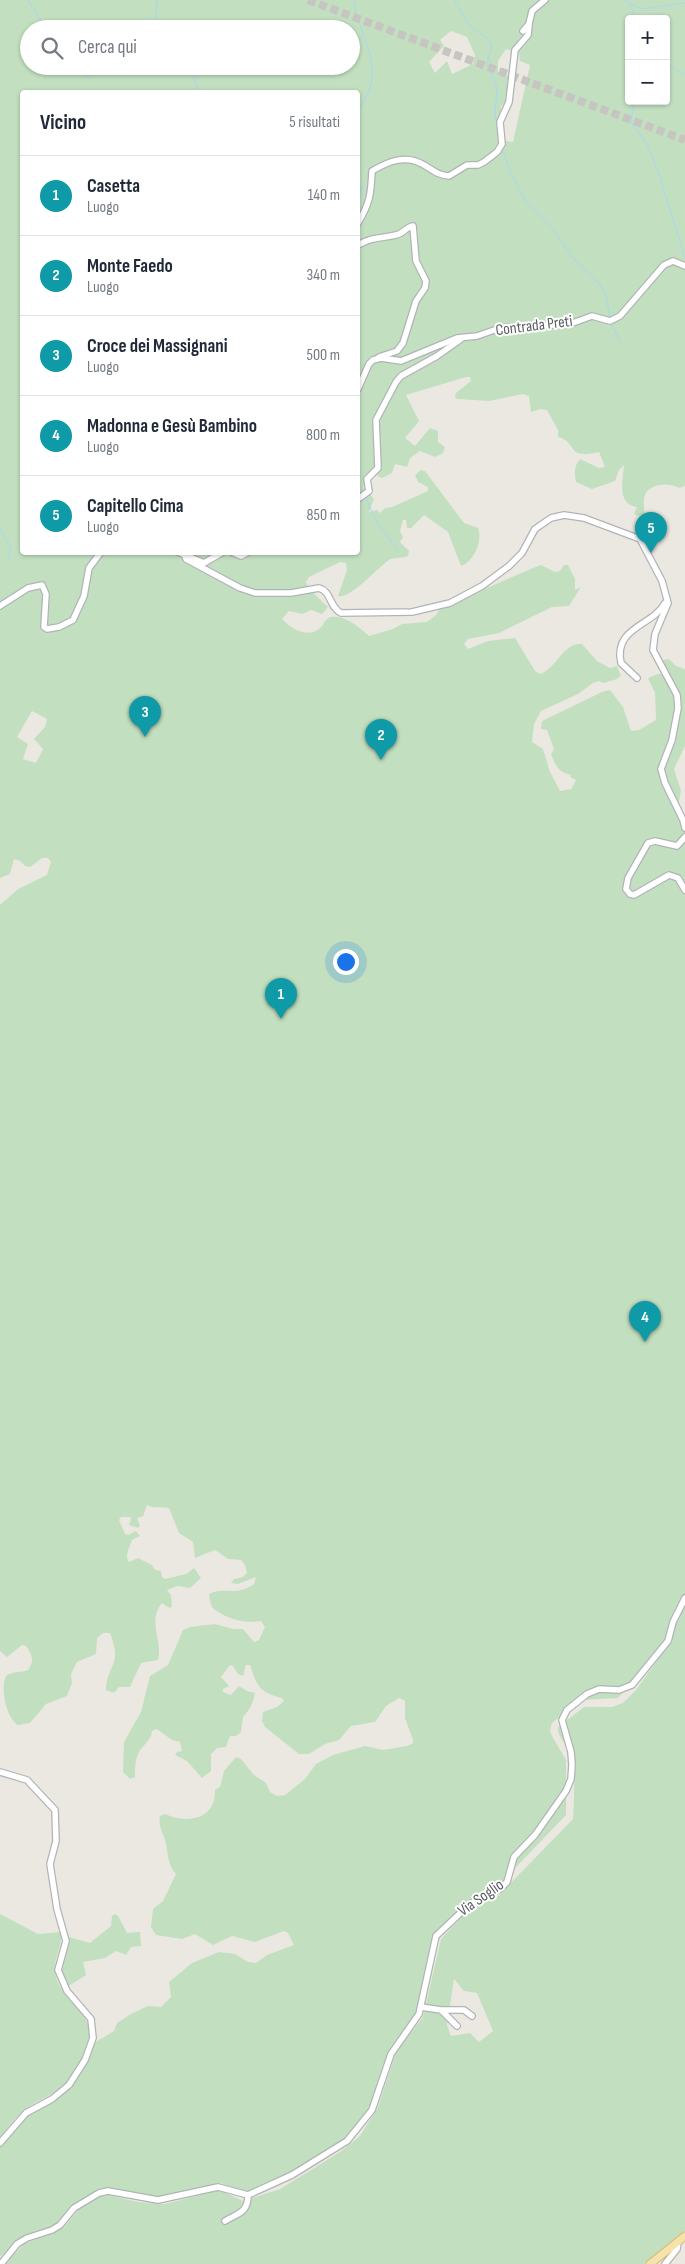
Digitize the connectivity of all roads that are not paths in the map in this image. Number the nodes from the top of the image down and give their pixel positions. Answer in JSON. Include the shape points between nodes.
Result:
{"nodes":[{"id":1,"x":545,"y":0,"type":"edge"},
{"id":2,"x":529,"y":24,"type":"junction"},
{"id":3,"x":523,"y":31,"type":"dead end"},
{"id":4,"x":360,"y":220,"type":"edge"},
{"id":5,"x":360,"y":244,"type":"edge"},
{"id":6,"x":684,"y":266,"type":"edge"},
{"id":7,"x":462,"y":338,"type":"junction"},
{"id":8,"x":373,"y":360,"type":"junction"},
{"id":9,"x":360,"y":384,"type":"edge"},
{"id":10,"x":362,"y":496,"type":"edge"},
{"id":11,"x":558,"y":512,"type":"dead end"},
{"id":12,"x":551,"y":518,"type":"junction"},
{"id":13,"x":99,"y":555,"type":"edge"},
{"id":14,"x":218,"y":555,"type":"edge"},
{"id":15,"x":185,"y":556,"type":"joint"},
{"id":16,"x":667,"y":599,"type":"junction"},
{"id":17,"x":0,"y":606,"type":"edge"},
{"id":18,"x":636,"y":678,"type":"dead end"},
{"id":19,"x":685,"y":828,"type":"edge"},
{"id":20,"x":685,"y":837,"type":"edge"},
{"id":21,"x":685,"y":890,"type":"edge"},
{"id":22,"x":685,"y":1598,"type":"edge"},
{"id":23,"x":0,"y":1772,"type":"edge"},
{"id":24,"x":421,"y":2007,"type":"junction"},
{"id":25,"x":441,"y":2010,"type":"junction"},
{"id":26,"x":472,"y":2016,"type":"dead end"},
{"id":27,"x":457,"y":2026,"type":"dead end"},
{"id":28,"x":0,"y":2144,"type":"edge"},
{"id":29,"x":248,"y":2195,"type":"junction"},
{"id":30,"x":225,"y":2221,"type":"dead end"},
{"id":31,"x":685,"y":2236,"type":"edge"},
{"id":32,"x":678,"y":2242,"type":"junction"},
{"id":33,"x":1,"y":2264,"type":"edge"},
{"id":34,"x":650,"y":2264,"type":"edge"},
{"id":35,"x":665,"y":2264,"type":"edge"}],
"edges":[{"from":1,"to":2,"type":"street","via":[[532,11]]},
{"from":2,"to":3,"type":"street"},
{"from":2,"to":4,"type":"street","via":[[528,34],[515,50],[509,102],[500,122],[502,144],[497,152],[478,165],[467,165],[449,176],[432,172],[424,165],[404,158],[377,168],[372,171],[371,199]]},
{"from":5,"to":8,"type":"street","via":[[374,236],[398,235],[413,226],[416,261],[426,281],[403,343],[396,350]]},
{"from":6,"to":7,"type":"street","name":"Contrada Preti","via":[[673,261],[664,265],[620,316],[611,320],[592,316],[570,324],[514,326]]},
{"from":7,"to":8,"type":"street","name":"Contrada Preti","via":[[402,361]]},
{"from":7,"to":10,"type":"street","via":[[396,382],[376,420],[378,468],[367,479],[369,489]]},
{"from":8,"to":9,"type":"street"},
{"from":11,"to":12,"type":"street"},
{"from":12,"to":15,"type":"street","via":[[535,529],[517,559],[482,586],[442,606],[412,612],[341,613],[334,609],[325,591],[319,588],[291,593],[255,593]]},
{"from":12,"to":16,"type":"street","via":[[579,516],[640,539],[662,581]]},
{"from":13,"to":17,"type":"street","via":[[89,568],[86,590],[76,615],[65,626],[44,627],[46,594],[42,585],[28,588]]},
{"from":14,"to":15,"type":"street","via":[[204,563]]},
{"from":16,"to":18,"type":"street","via":[[655,616],[635,627],[622,642],[621,663]]},
{"from":16,"to":19,"type":"street","via":[[653,650],[677,695],[678,708],[672,740],[661,769]]},
{"from":20,"to":21,"type":"street","via":[[677,846],[648,842],[628,878],[626,889],[634,895],[668,875],[678,878]]},
{"from":22,"to":24,"type":"street","name":"Via Soglio","via":[[668,1641],[632,1685],[620,1690],[595,1690],[567,1710],[562,1720],[572,1765],[566,1791],[535,1835],[514,1857],[507,1882],[500,1889],[471,1903],[436,1936]]},
{"from":23,"to":28,"type":"street","via":[[27,1780],[55,1810],[56,1841],[50,1864],[57,1909],[66,1938],[58,1973],[67,1991],[91,2019],[94,2030],[92,2042],[69,2085],[26,2113]]},
{"from":24,"to":25,"type":"street"},
{"from":24,"to":29,"type":"street","name":"Via Soglio","via":[[413,2025],[391,2054],[372,2110],[357,2131],[335,2150]]},
{"from":25,"to":26,"type":"street","via":[[464,2010]]},
{"from":25,"to":27,"type":"street"},
{"from":29,"to":30,"type":"street","via":[[244,2211]]},
{"from":29,"to":33,"type":"street","via":[[218,2187],[158,2200],[108,2191],[100,2193],[74,2208],[52,2230],[16,2244]]},
{"from":31,"to":32,"type":"main road"},
{"from":32,"to":34,"type":"main road"},
{"from":32,"to":35,"type":"street"}]}
